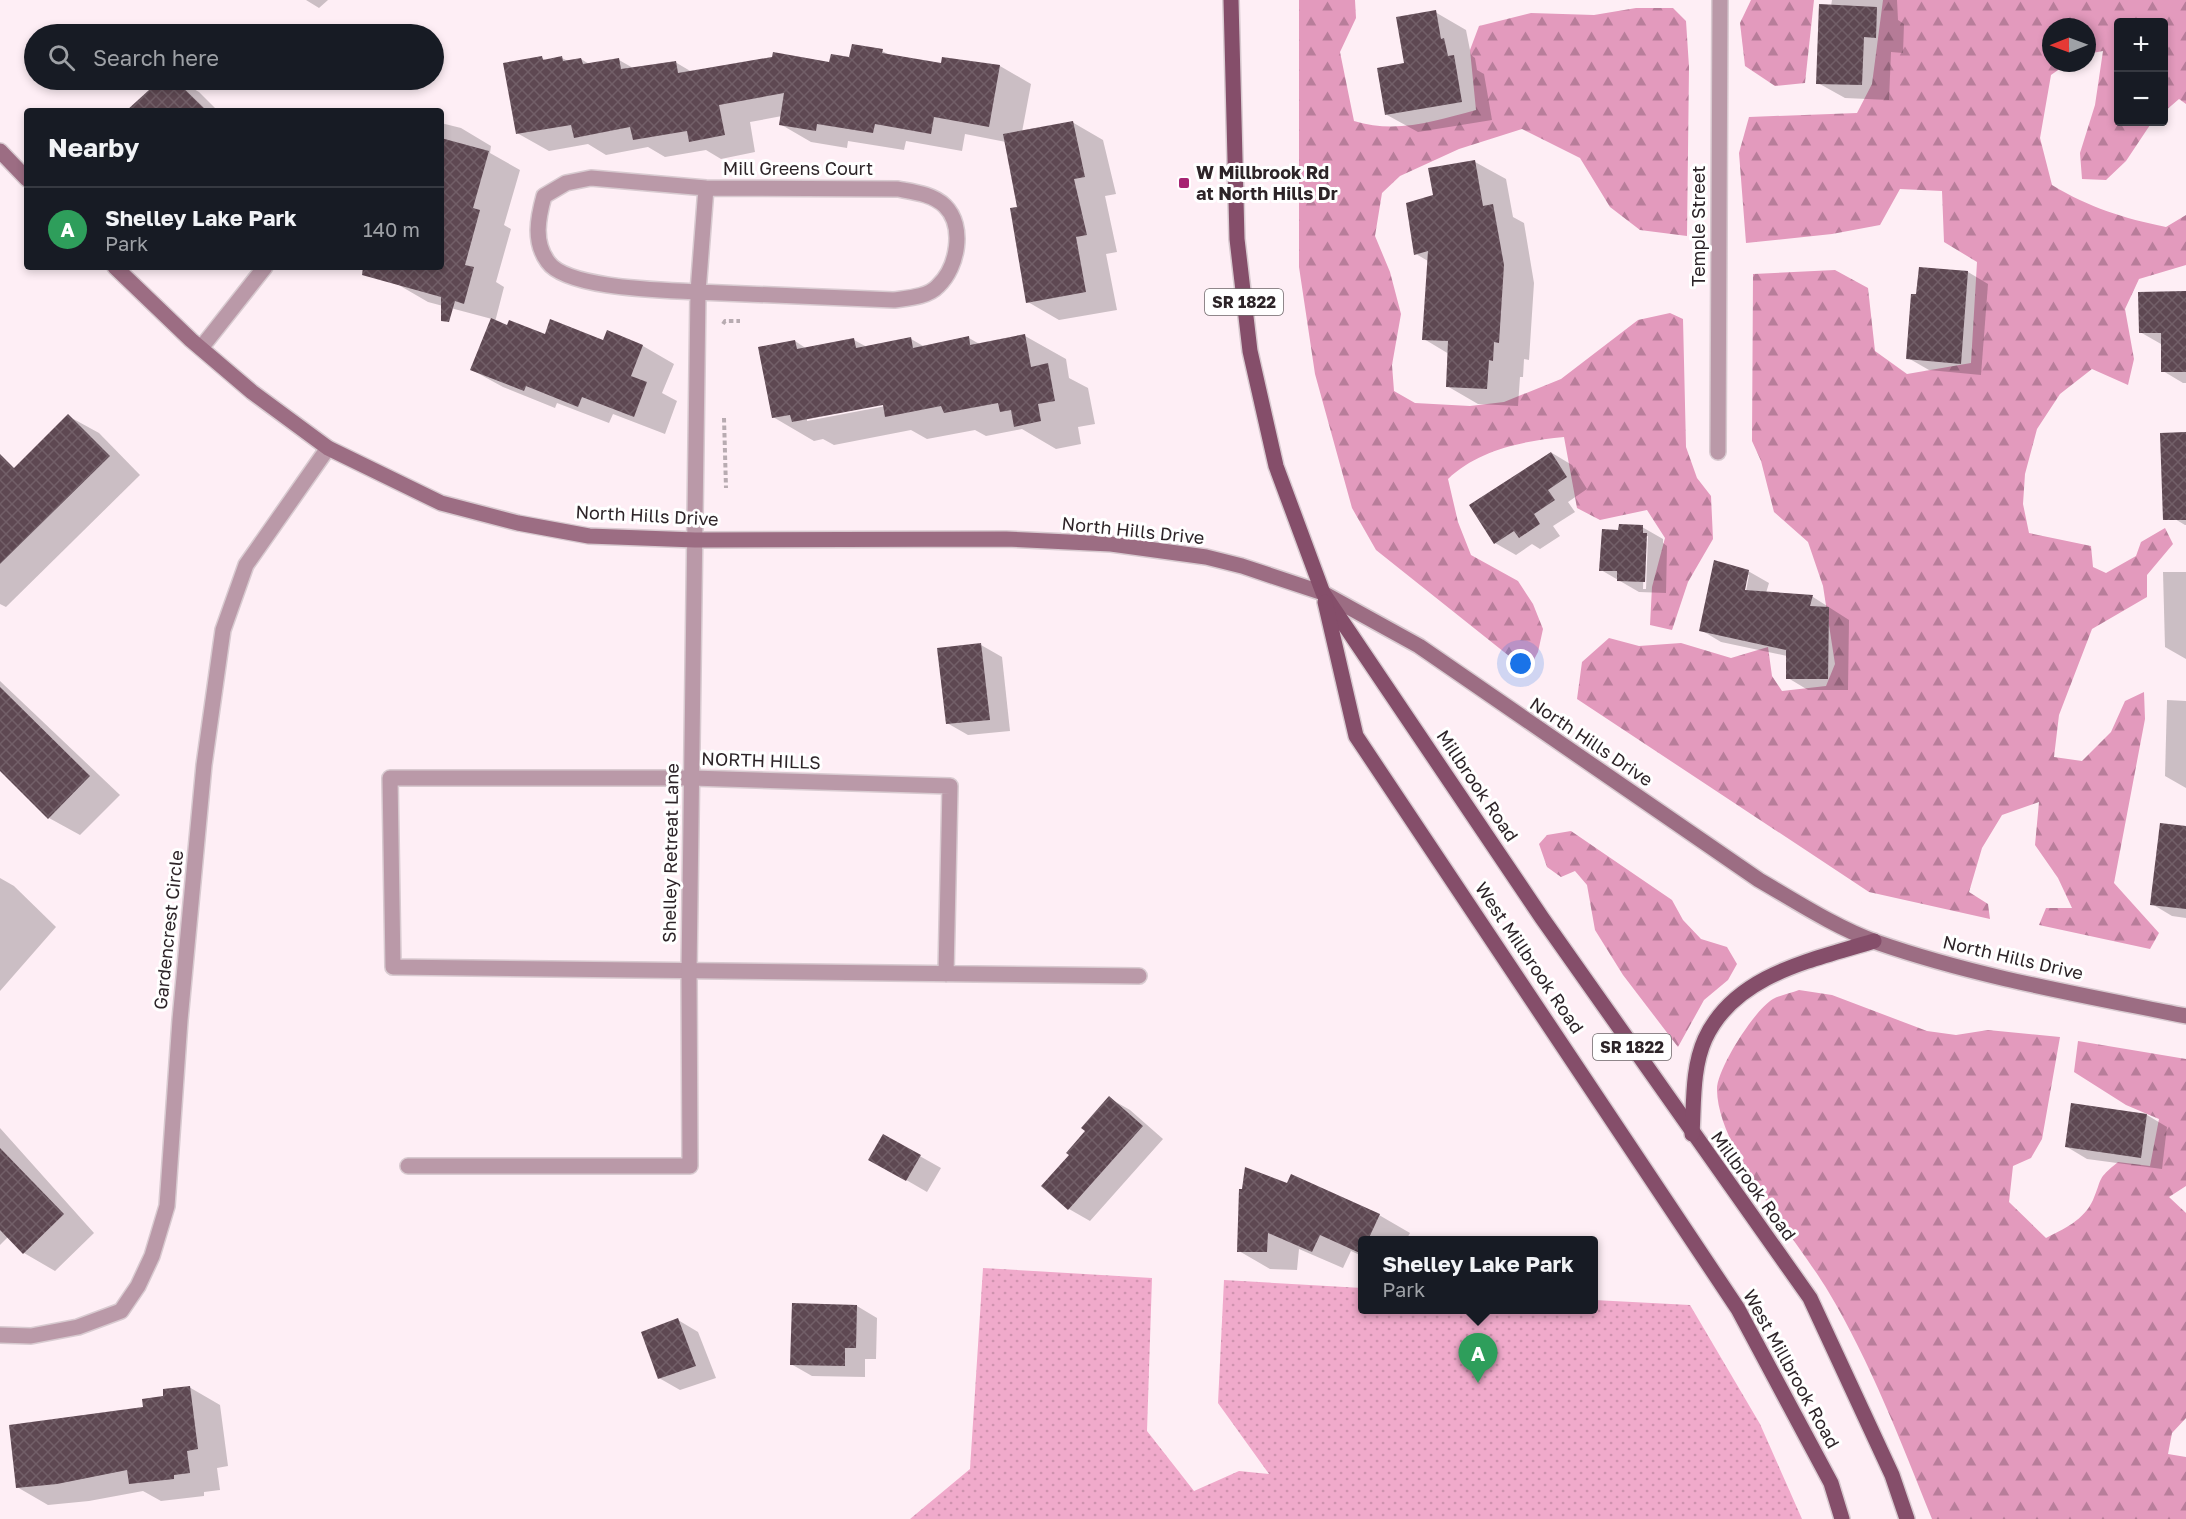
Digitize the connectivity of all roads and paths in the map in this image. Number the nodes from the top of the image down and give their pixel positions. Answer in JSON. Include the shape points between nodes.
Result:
{"nodes":[{"id":1,"x":1231,"y":0,"type":"edge"},
{"id":2,"x":1720,"y":0,"type":"edge"},
{"id":3,"x":0,"y":151,"type":"edge"},
{"id":4,"x":24,"y":175,"type":"edge"},
{"id":5,"x":706,"y":188,"type":"junction"},
{"id":6,"x":118,"y":270,"type":"edge"},
{"id":7,"x":263,"y":270,"type":"edge"},
{"id":8,"x":698,"y":292,"type":"junction"},
{"id":9,"x":698,"y":318,"type":"junction"},
{"id":10,"x":725,"y":321,"type":"junction"},
{"id":11,"x":748,"y":321,"type":"dead end"},
{"id":12,"x":721,"y":328,"type":"dead end"},
{"id":13,"x":201,"y":348,"type":"junction"},
{"id":14,"x":723,"y":408,"type":"dead end"},
{"id":15,"x":327,"y":448,"type":"junction"},
{"id":16,"x":1718,"y":452,"type":"dead end"},
{"id":17,"x":726,"y":488,"type":"dead end"},
{"id":18,"x":695,"y":540,"type":"junction"},
{"id":19,"x":1323,"y":593,"type":"junction"},
{"id":20,"x":692,"y":778,"type":"junction"},
{"id":21,"x":1874,"y":941,"type":"junction"},
{"id":22,"x":689,"y":972,"type":"junction"},
{"id":23,"x":946,"y":974,"type":"junction"},
{"id":24,"x":1139,"y":976,"type":"dead end"},
{"id":25,"x":2186,"y":1016,"type":"edge"},
{"id":26,"x":1692,"y":1134,"type":"junction"},
{"id":27,"x":408,"y":1166,"type":"dead end"},
{"id":28,"x":0,"y":1335,"type":"edge"},
{"id":29,"x":1842,"y":1519,"type":"edge"},
{"id":30,"x":1907,"y":1519,"type":"edge"}],
"edges":[{"from":1,"to":19,"type":"main road","name":"Millbrook Road","number":"SR 1822","via":[[1237,240],[1250,351],[1276,466]]},
{"from":2,"to":16,"type":"street","name":"Temple Street"},
{"from":3,"to":4,"type":"main road"},
{"from":5,"to":8,"type":"street"},
{"from":5,"to":8,"type":"street","name":"Mill Greens Court","via":[[591,178],[566,183],[544,196],[538,220],[539,245],[548,264],[572,277],[616,286]]},
{"from":5,"to":8,"type":"street","name":"Mill Greens Court","via":[[898,189],[925,194],[944,205],[957,223],[956,246],[938,287],[917,297],[894,300]]},
{"from":6,"to":13,"type":"main road","name":"North Hills Drive"},
{"from":7,"to":13,"type":"street"},
{"from":8,"to":9,"type":"street"},
{"from":9,"to":10,"type":"path"},
{"from":9,"to":18,"type":"street"},
{"from":10,"to":11,"type":"path"},
{"from":10,"to":12,"type":"path"},
{"from":13,"to":15,"type":"main road","name":"North Hills Drive"},
{"from":14,"to":17,"type":"path"},
{"from":15,"to":18,"type":"main road","name":"North Hills Drive","via":[[441,504],[589,536]]},
{"from":15,"to":28,"type":"street","name":"Gardencrest Circle","via":[[246,565],[223,630],[203,777],[167,1206],[152,1256],[121,1311],[78,1327],[31,1336]]},
{"from":18,"to":19,"type":"main road","name":"North Hills Drive","via":[[1006,539],[1111,544],[1206,557]]},
{"from":18,"to":20,"type":"street","name":"Shelley Retreat Lane"},
{"from":19,"to":21,"type":"main road","name":"North Hills Drive","via":[[1419,646],[1759,880],[1816,914]]},
{"from":19,"to":26,"type":"main road","name":"Millbrook Road","number":"SR 1822"},
{"from":19,"to":29,"type":"main road","name":"West Millbrook Road","number":"SR 1822","via":[[1356,736],[1738,1309],[1831,1483]]},
{"from":20,"to":22,"type":"street","name":"Shelley Retreat Lane"},
{"from":20,"to":22,"type":"street","name":"NORTH HILLS","via":[[390,778],[393,967]]},
{"from":20,"to":23,"type":"street","name":"NORTH HILLS","via":[[950,786]]},
{"from":21,"to":25,"type":"main road","name":"North Hills Drive","via":[[1953,966]]},
{"from":21,"to":26,"type":"main road","via":[[1783,969],[1754,984],[1730,1005],[1705,1038],[1698,1062]]},
{"from":22,"to":23,"type":"street"},
{"from":22,"to":27,"type":"street","name":"Shelley Retreat Lane","via":[[690,1166]]},
{"from":23,"to":24,"type":"street"},
{"from":26,"to":30,"type":"main road","name":"Millbrook Road","number":"SR 1822","via":[[1810,1298],[1892,1475]]}]}
